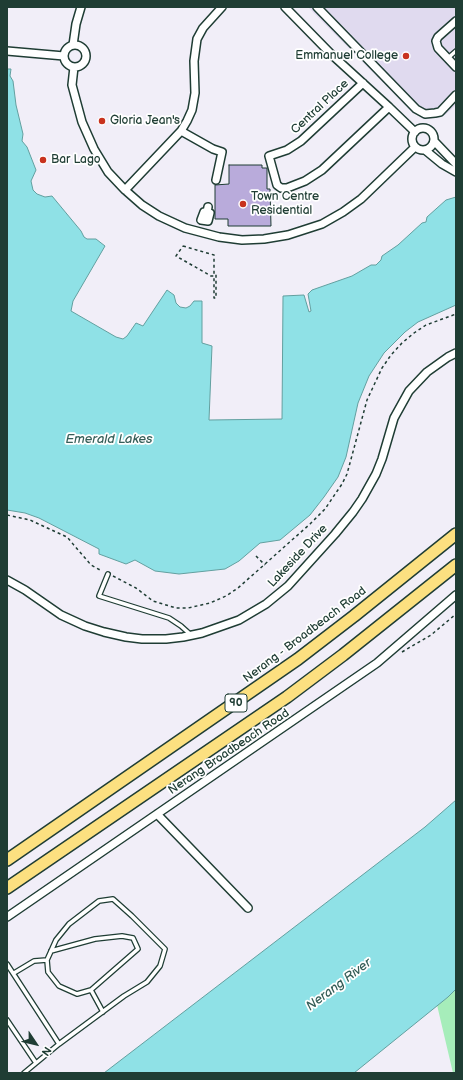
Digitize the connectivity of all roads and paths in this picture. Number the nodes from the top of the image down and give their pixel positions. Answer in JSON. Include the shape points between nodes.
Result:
{"nodes":[{"id":1,"x":81,"y":7,"type":"edge"},
{"id":2,"x":222,"y":7,"type":"edge"},
{"id":3,"x":285,"y":7,"type":"edge"},
{"id":4,"x":316,"y":7,"type":"edge"},
{"id":5,"x":456,"y":21,"type":"edge"},
{"id":6,"x":73,"y":45,"type":"junction"},
{"id":7,"x":7,"y":51,"type":"edge"},
{"id":8,"x":456,"y":51,"type":"edge"},
{"id":9,"x":64,"y":56,"type":"junction"},
{"id":10,"x":448,"y":58,"type":"junction"},
{"id":11,"x":456,"y":66,"type":"edge"},
{"id":12,"x":74,"y":67,"type":"junction"},
{"id":13,"x":363,"y":83,"type":"junction"},
{"id":14,"x":456,"y":96,"type":"edge"},
{"id":15,"x":389,"y":107,"type":"junction"},
{"id":16,"x":181,"y":131,"type":"junction"},
{"id":17,"x":415,"y":132,"type":"junction"},
{"id":18,"x":434,"y":141,"type":"junction"},
{"id":19,"x":415,"y":147,"type":"junction"},
{"id":20,"x":425,"y":150,"type":"junction"},
{"id":21,"x":456,"y":164,"type":"edge"},
{"id":22,"x":456,"y":172,"type":"edge"},
{"id":23,"x":216,"y":180,"type":"dead end"},
{"id":24,"x":125,"y":190,"type":"junction"},
{"id":25,"x":208,"y":210,"type":"dead end"},
{"id":26,"x":201,"y":233,"type":"junction"},
{"id":27,"x":187,"y":247,"type":"joint"},
{"id":28,"x":456,"y":314,"type":"edge"},
{"id":29,"x":456,"y":353,"type":"edge"},
{"id":30,"x":7,"y":515,"type":"edge"},
{"id":31,"x":456,"y":534,"type":"edge"},
{"id":32,"x":256,"y":556,"type":"dead end"},
{"id":33,"x":265,"y":565,"type":"junction"},
{"id":34,"x":456,"y":565,"type":"edge"},
{"id":35,"x":108,"y":574,"type":"junction"},
{"id":36,"x":7,"y":580,"type":"edge"},
{"id":37,"x":456,"y":595,"type":"edge"},
{"id":38,"x":191,"y":635,"type":"junction"},
{"id":39,"x":157,"y":814,"type":"junction"},
{"id":40,"x":7,"y":860,"type":"edge"},
{"id":41,"x":7,"y":888,"type":"edge"},
{"id":42,"x":248,"y":908,"type":"dead end"},
{"id":43,"x":7,"y":917,"type":"edge"},
{"id":44,"x":51,"y":951,"type":"junction"},
{"id":45,"x":47,"y":960,"type":"junction"},
{"id":46,"x":7,"y":964,"type":"edge"},
{"id":47,"x":14,"y":973,"type":"junction"},
{"id":48,"x":91,"y":990,"type":"junction"},
{"id":49,"x":103,"y":1012,"type":"junction"},
{"id":50,"x":7,"y":1020,"type":"edge"},
{"id":51,"x":59,"y":1044,"type":"junction"},
{"id":52,"x":36,"y":1063,"type":"junction"},
{"id":53,"x":24,"y":1073,"type":"edge"}],
"edges":[{"from":1,"to":6,"type":"street"},
{"from":2,"to":16,"type":"street","via":[[203,28],[197,39],[194,62],[195,94],[192,110]]},
{"from":3,"to":13,"type":"street"},
{"from":4,"to":14,"type":"street","via":[[416,109],[425,114],[440,112]]},
{"from":5,"to":10,"type":"street","via":[[436,41],[438,48]]},
{"from":6,"to":9,"type":"street"},
{"from":6,"to":12,"type":"street","via":[[83,48],[86,53],[81,65]]},
{"from":7,"to":9,"type":"street"},
{"from":8,"to":10,"type":"lane"},
{"from":9,"to":12,"type":"street","via":[[67,63]]},
{"from":10,"to":11,"type":"street"},
{"from":12,"to":24,"type":"street","via":[[72,85],[82,122],[108,172]]},
{"from":13,"to":15,"type":"street"},
{"from":13,"to":15,"type":"street","name":"Central Place","via":[[301,141],[287,150],[269,156],[277,185],[287,188],[322,170]]},
{"from":15,"to":17,"type":"street"},
{"from":16,"to":23,"type":"street","via":[[222,152]]},
{"from":16,"to":24,"type":"street"},
{"from":17,"to":18,"type":"street","via":[[426,129],[432,132]]},
{"from":17,"to":19,"type":"street","via":[[412,138]]},
{"from":18,"to":20,"type":"street","via":[[431,147]]},
{"from":18,"to":21,"type":"street"},
{"from":19,"to":20,"type":"street"},
{"from":19,"to":26,"type":"street","via":[[361,199],[322,224],[264,239],[242,240]]},
{"from":20,"to":22,"type":"street"},
{"from":24,"to":26,"type":"street","via":[[159,216]]},
{"from":25,"to":26,"type":"street","via":[[208,222],[204,221]]},
{"from":27,"to":27,"type":"path","via":[[183,246],[176,256],[214,276],[216,298],[214,255]]},
{"from":28,"to":33,"type":"path","via":[[426,325],[391,355],[367,400],[342,484],[325,509]]},
{"from":29,"to":38,"type":"street","name":"Lakeside Drive","via":[[427,372],[410,391],[394,418],[382,459],[362,499],[299,574],[277,596],[239,620]]},
{"from":30,"to":35,"type":"path","via":[[30,520],[67,537],[91,565]]},
{"from":31,"to":40,"type":"main road","name":"Nerang - Broadbeach Road","number":"90","via":[[298,659]]},
{"from":32,"to":33,"type":"path"},
{"from":33,"to":35,"type":"path","via":[[226,596],[188,608],[153,601],[136,588]]},
{"from":34,"to":41,"type":"main road","number":"90","via":[[287,696]]},
{"from":35,"to":38,"type":"lane","via":[[99,596],[169,618]]},
{"from":36,"to":38,"type":"street","name":"Lakeside Drive","via":[[61,615],[104,632],[142,638]]},
{"from":37,"to":39,"type":"street","name":"Nerang Broadbeach Road","via":[[377,663]]},
{"from":39,"to":42,"type":"street"},
{"from":39,"to":43,"type":"street","name":"Nerang Broadbeach Road"},
{"from":44,"to":45,"type":"lane"},
{"from":44,"to":48,"type":"lane","via":[[95,939],[122,936],[133,938],[138,949]]},
{"from":44,"to":49,"type":"lane","via":[[69,924],[99,901],[113,899],[165,949],[160,966],[147,982]]},
{"from":45,"to":47,"type":"lane","via":[[34,961]]},
{"from":45,"to":48,"type":"lane","via":[[48,972],[59,986],[77,994]]},
{"from":46,"to":47,"type":"lane"},
{"from":47,"to":51,"type":"lane"},
{"from":48,"to":49,"type":"lane"},
{"from":49,"to":51,"type":"lane"},
{"from":50,"to":52,"type":"lane"},
{"from":51,"to":52,"type":"lane"},
{"from":52,"to":53,"type":"lane"}]}
